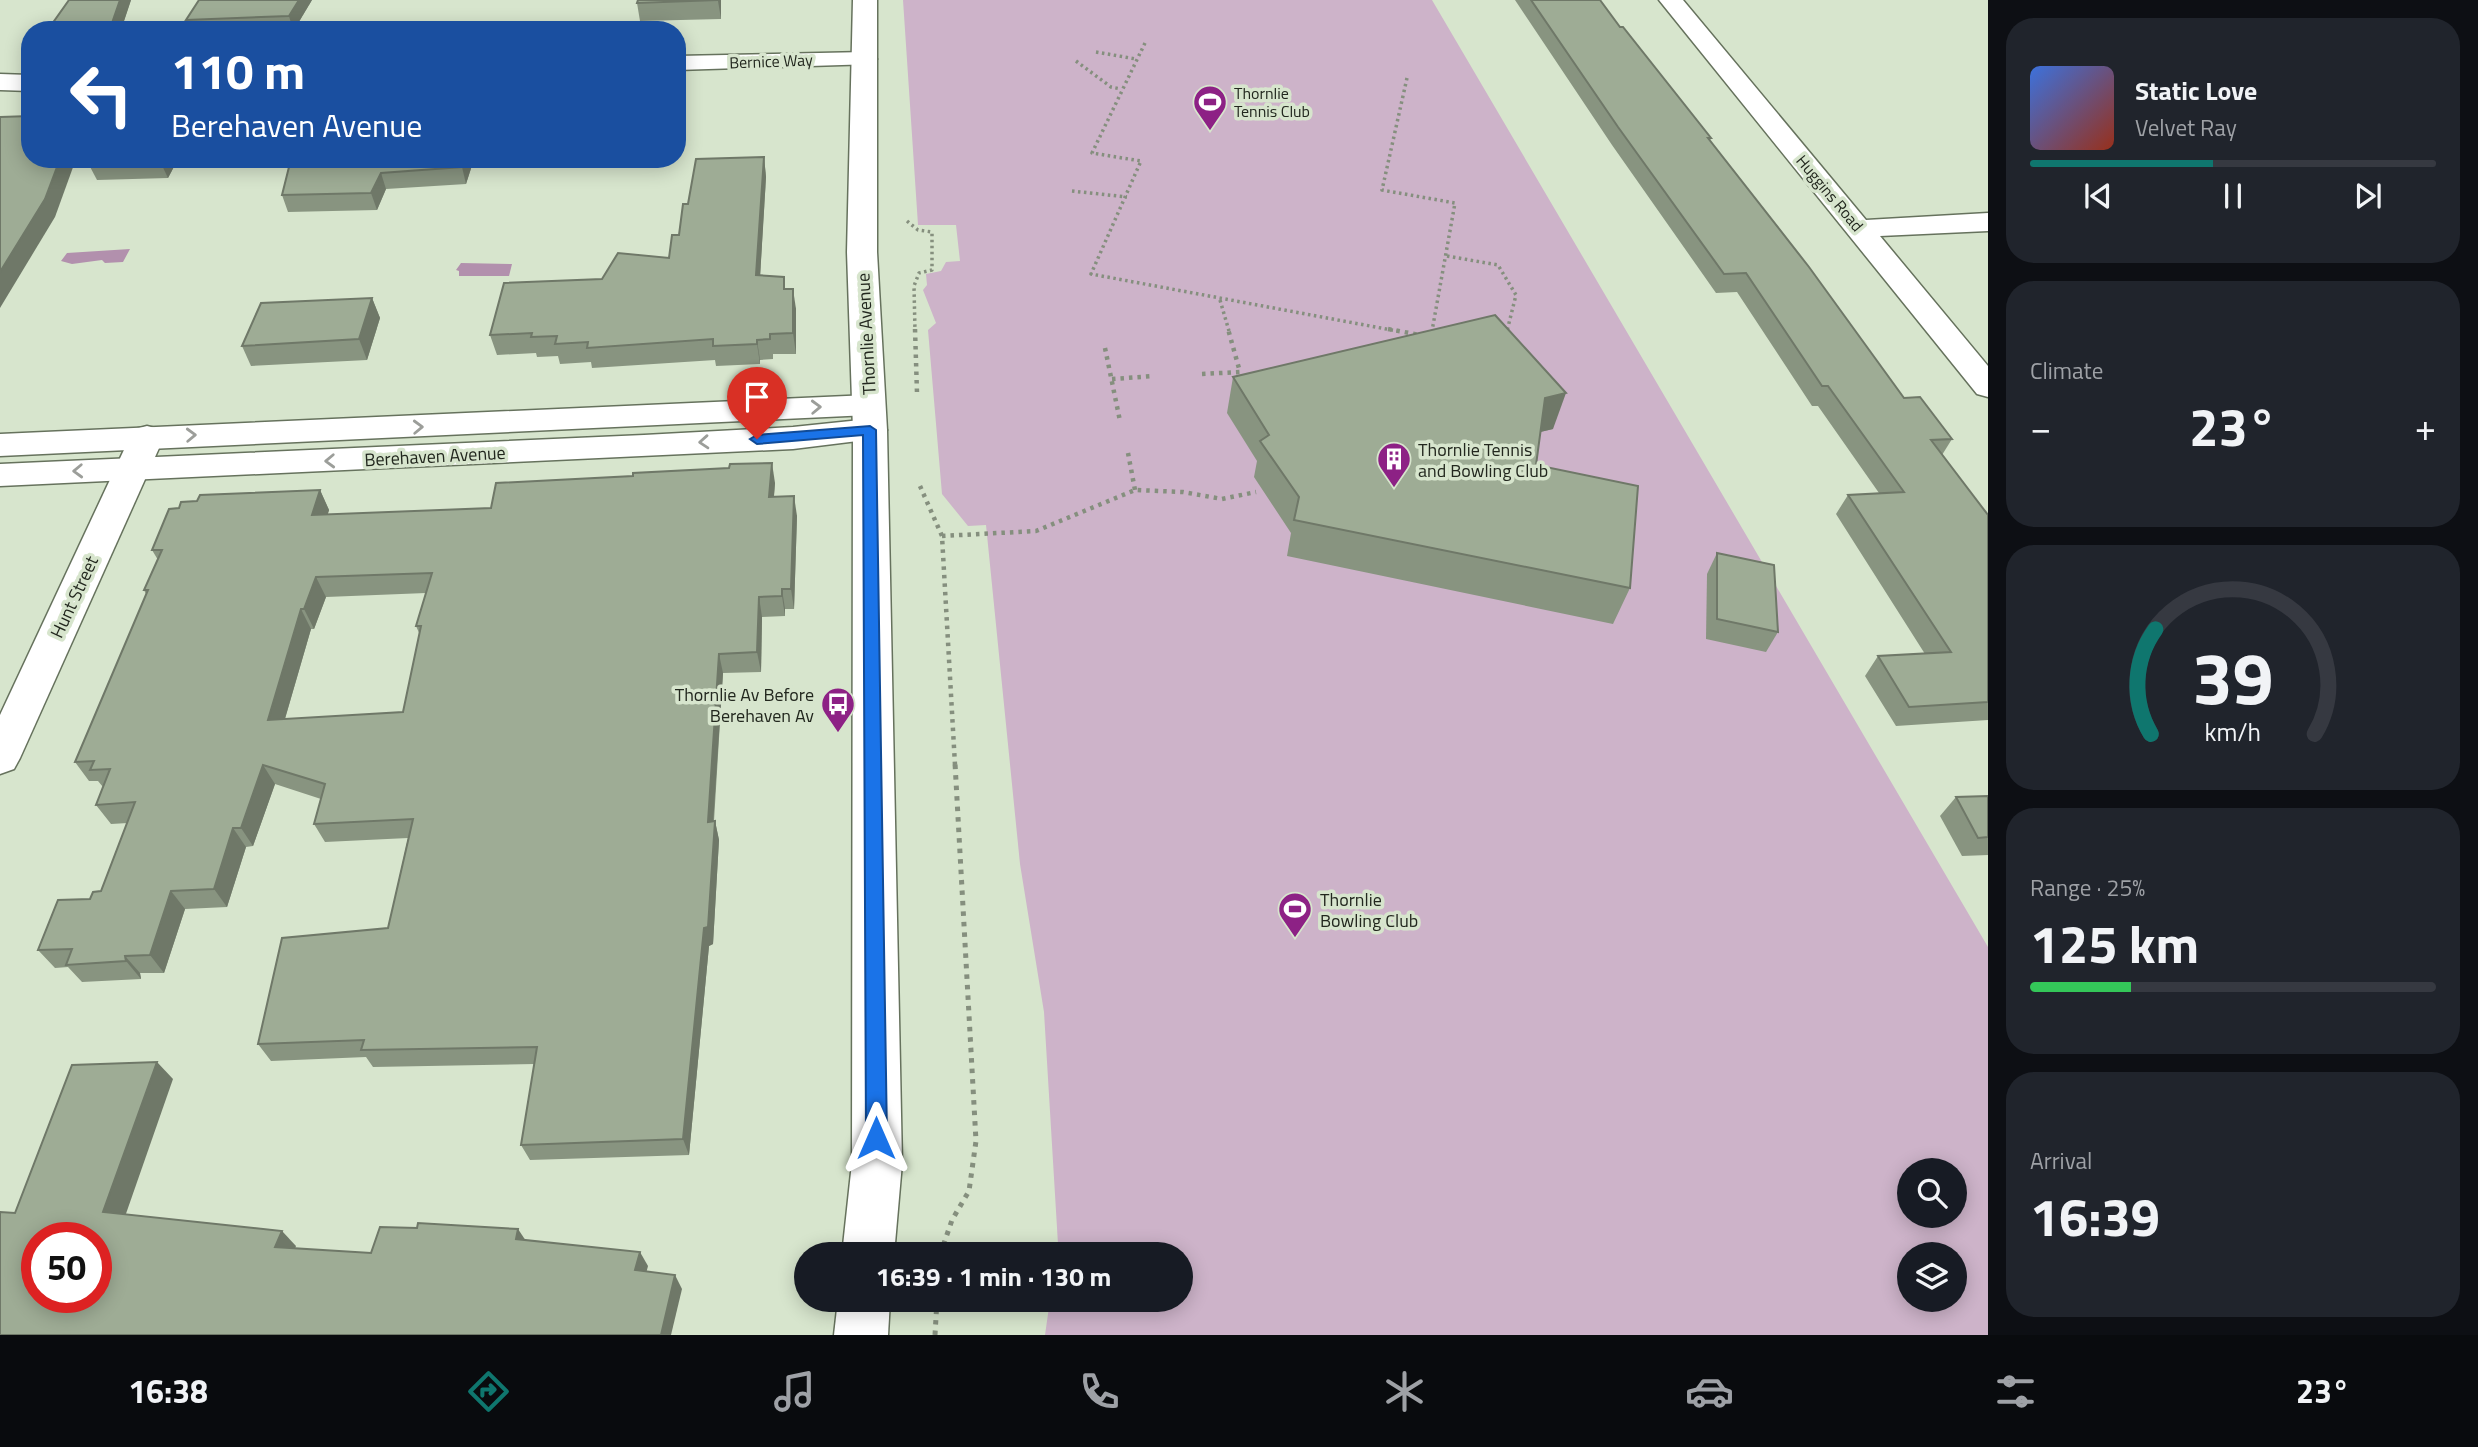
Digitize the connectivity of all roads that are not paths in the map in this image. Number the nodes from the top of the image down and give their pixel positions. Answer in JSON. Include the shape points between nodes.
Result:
{"nodes":[{"id":1,"x":865,"y":0,"type":"edge"},
{"id":2,"x":1671,"y":0,"type":"edge"},
{"id":3,"x":865,"y":59,"type":"junction"},
{"id":4,"x":686,"y":64,"type":"edge"},
{"id":5,"x":0,"y":82,"type":"edge"},
{"id":6,"x":21,"y":83,"type":"edge"},
{"id":7,"x":1988,"y":222,"type":"edge"},
{"id":8,"x":1860,"y":229,"type":"junction"},
{"id":9,"x":1988,"y":387,"type":"edge"},
{"id":10,"x":869,"y":417,"type":"junction"},
{"id":11,"x":0,"y":445,"type":"edge"},
{"id":12,"x":139,"y":453,"type":"junction"},
{"id":13,"x":0,"y":475,"type":"edge"},
{"id":14,"x":0,"y":758,"type":"edge"},
{"id":15,"x":869,"y":1242,"type":"edge"},
{"id":16,"x":863,"y":1312,"type":"edge"},
{"id":17,"x":861,"y":1335,"type":"edge"}],
"edges":[{"from":1,"to":3,"type":"street","name":"Thornlie Avenue"},
{"from":2,"to":8,"type":"street","name":"Huggins Road"},
{"from":3,"to":4,"type":"street","name":"Bernice Way"},
{"from":3,"to":10,"type":"street","name":"Thornlie Avenue","via":[[862,252]]},
{"from":5,"to":6,"type":"street"},
{"from":7,"to":8,"type":"street"},
{"from":8,"to":9,"type":"street","name":"Huggins Road"},
{"from":10,"to":12,"type":"street","name":"Berehaven Avenue","via":[[793,438],[631,447]]},
{"from":10,"to":15,"type":"street","name":"Thornlie Avenue","via":[[877,1163]]},
{"from":11,"to":12,"type":"street","name":"Berehaven Avenue"},
{"from":12,"to":13,"type":"street","name":"Berehaven Avenue","one_way":true},
{"from":12,"to":14,"type":"street","name":"Hunt Street"},
{"from":16,"to":17,"type":"street"}]}
